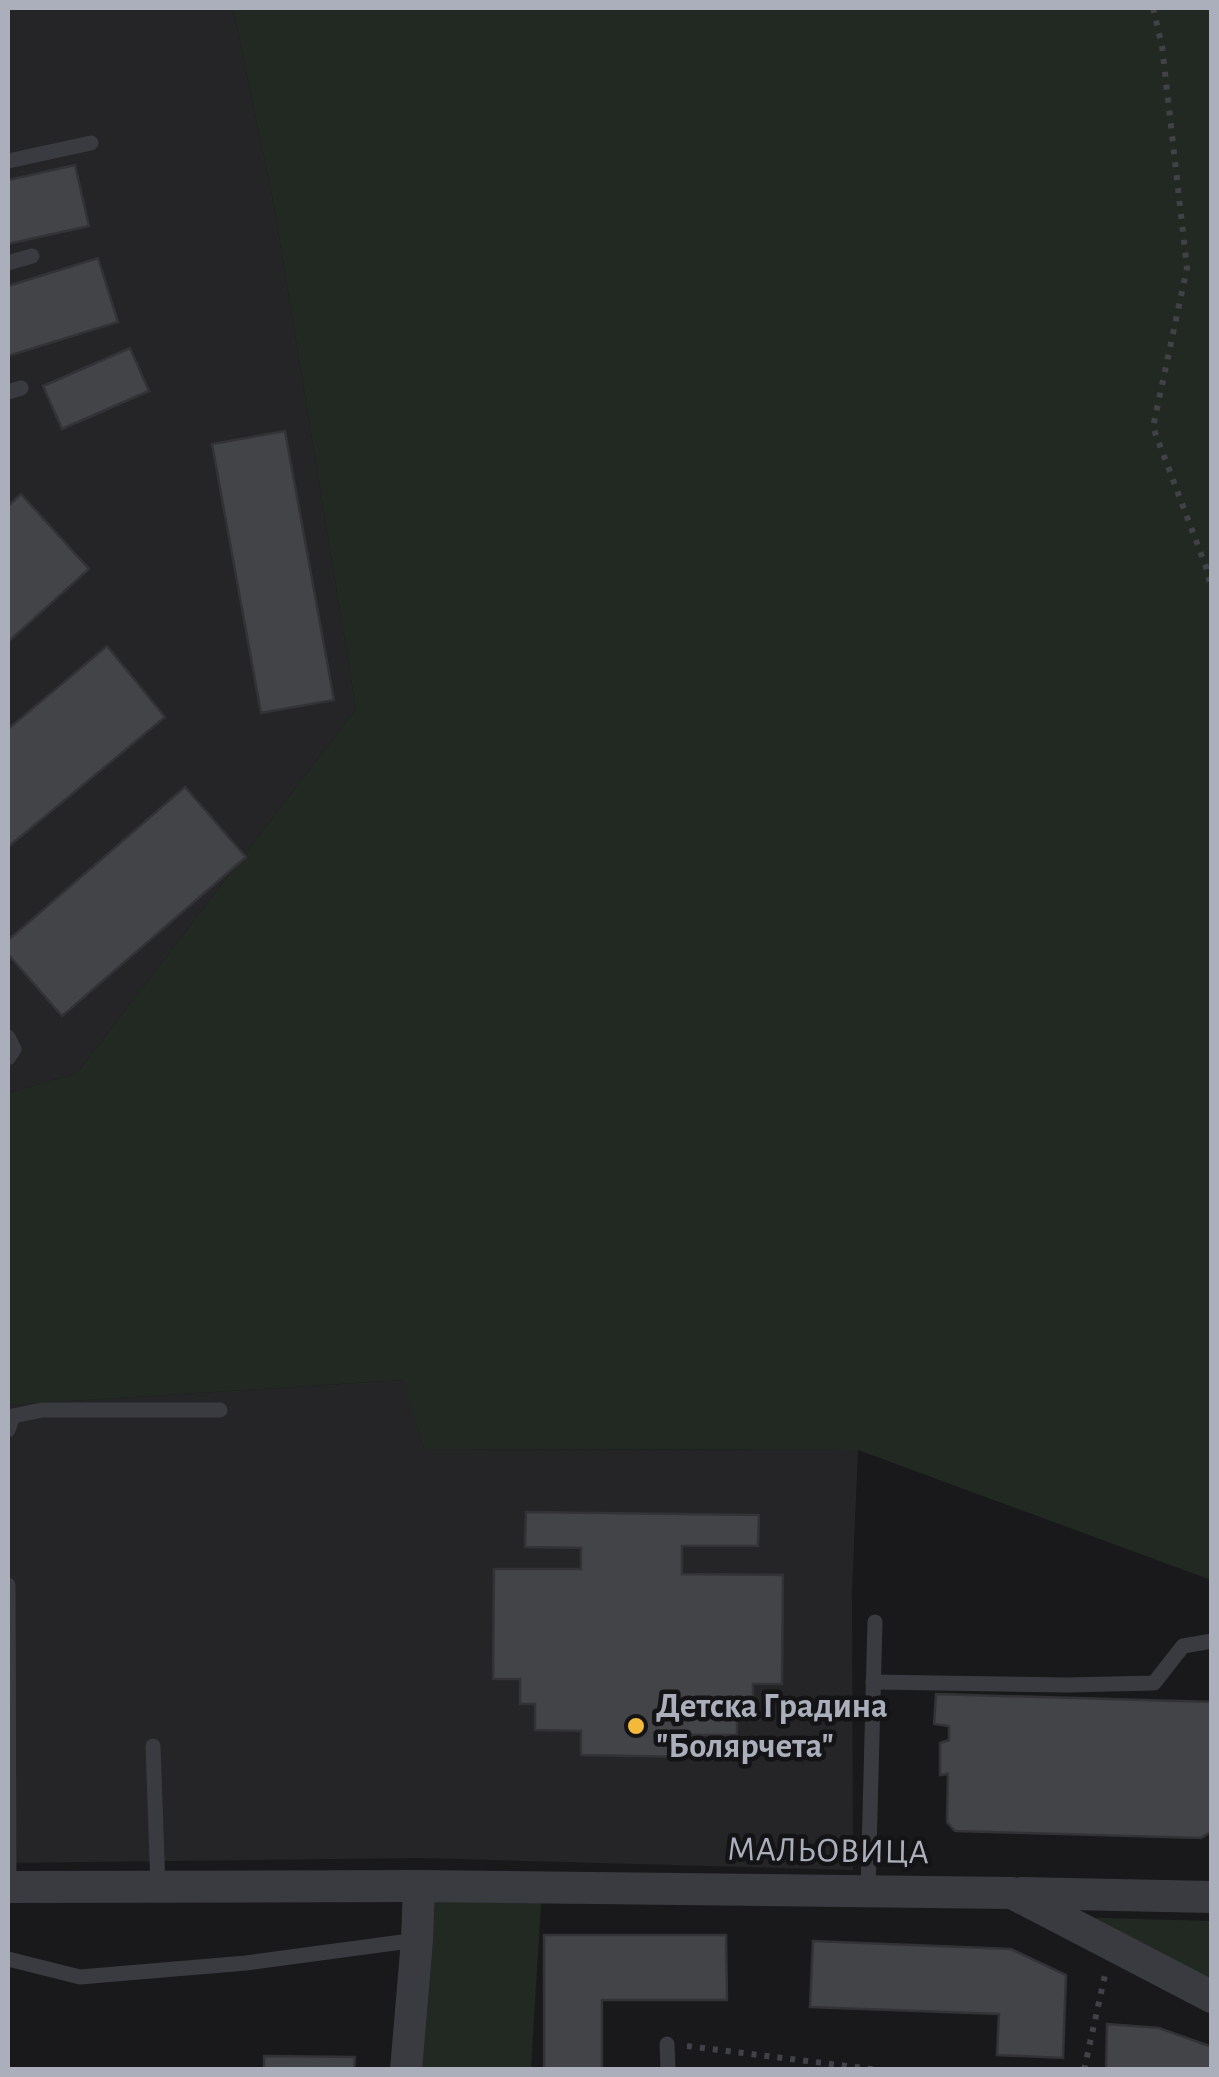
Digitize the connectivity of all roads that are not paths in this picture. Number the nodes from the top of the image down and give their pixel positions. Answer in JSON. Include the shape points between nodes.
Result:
{"nodes":[{"id":1,"x":91,"y":143,"type":"dead end"},
{"id":2,"x":8,"y":161,"type":"edge"},
{"id":3,"x":32,"y":256,"type":"dead end"},
{"id":4,"x":8,"y":263,"type":"edge"},
{"id":5,"x":8,"y":1038,"type":"edge"},
{"id":6,"x":8,"y":1058,"type":"edge"},
{"id":7,"x":220,"y":1410,"type":"dead end"},
{"id":8,"x":8,"y":1430,"type":"edge"},
{"id":9,"x":8,"y":1585,"type":"edge"},
{"id":10,"x":875,"y":1622,"type":"dead end"},
{"id":11,"x":1212,"y":1641,"type":"edge"},
{"id":12,"x":8,"y":1642,"type":"edge"},
{"id":13,"x":874,"y":1682,"type":"junction"},
{"id":14,"x":153,"y":1746,"type":"dead end"},
{"id":15,"x":419,"y":1886,"type":"junction"},
{"id":16,"x":8,"y":1887,"type":"edge"},
{"id":17,"x":158,"y":1887,"type":"junction"},
{"id":18,"x":868,"y":1891,"type":"junction"},
{"id":19,"x":1012,"y":1893,"type":"junction"},
{"id":20,"x":1212,"y":1897,"type":"edge"},
{"id":21,"x":418,"y":1940,"type":"junction"},
{"id":22,"x":8,"y":1959,"type":"edge"},
{"id":23,"x":1212,"y":1997,"type":"edge"},
{"id":24,"x":667,"y":2044,"type":"road end"},
{"id":25,"x":406,"y":2070,"type":"edge"},
{"id":26,"x":668,"y":2070,"type":"edge"}],
"edges":[{"from":1,"to":2,"type":"lane"},
{"from":3,"to":4,"type":"lane"},
{"from":5,"to":6,"type":"lane","via":[[14,1049]]},
{"from":7,"to":8,"type":"lane","via":[[42,1410],[13,1416]]},
{"from":9,"to":12,"type":"lane"},
{"from":10,"to":13,"type":"lane"},
{"from":11,"to":13,"type":"lane","via":[[1184,1646],[1154,1682]]},
{"from":12,"to":16,"type":"lane"},
{"from":13,"to":18,"type":"lane"},
{"from":14,"to":17,"type":"lane"},
{"from":15,"to":17,"type":"street","name":"МАЛЬОВИЦА"},
{"from":15,"to":18,"type":"street","name":"МАЛЬОВИЦА"},
{"from":15,"to":21,"type":"street"},
{"from":16,"to":17,"type":"street","name":"МАЛЬОВИЦА"},
{"from":18,"to":19,"type":"street","name":"МАЛЬОВИЦА"},
{"from":19,"to":20,"type":"street"},
{"from":19,"to":23,"type":"street","name":"МАЛЬОВИЦА"},
{"from":21,"to":22,"type":"lane","via":[[80,1977]]},
{"from":21,"to":25,"type":"street"},
{"from":24,"to":26,"type":"lane"}]}
